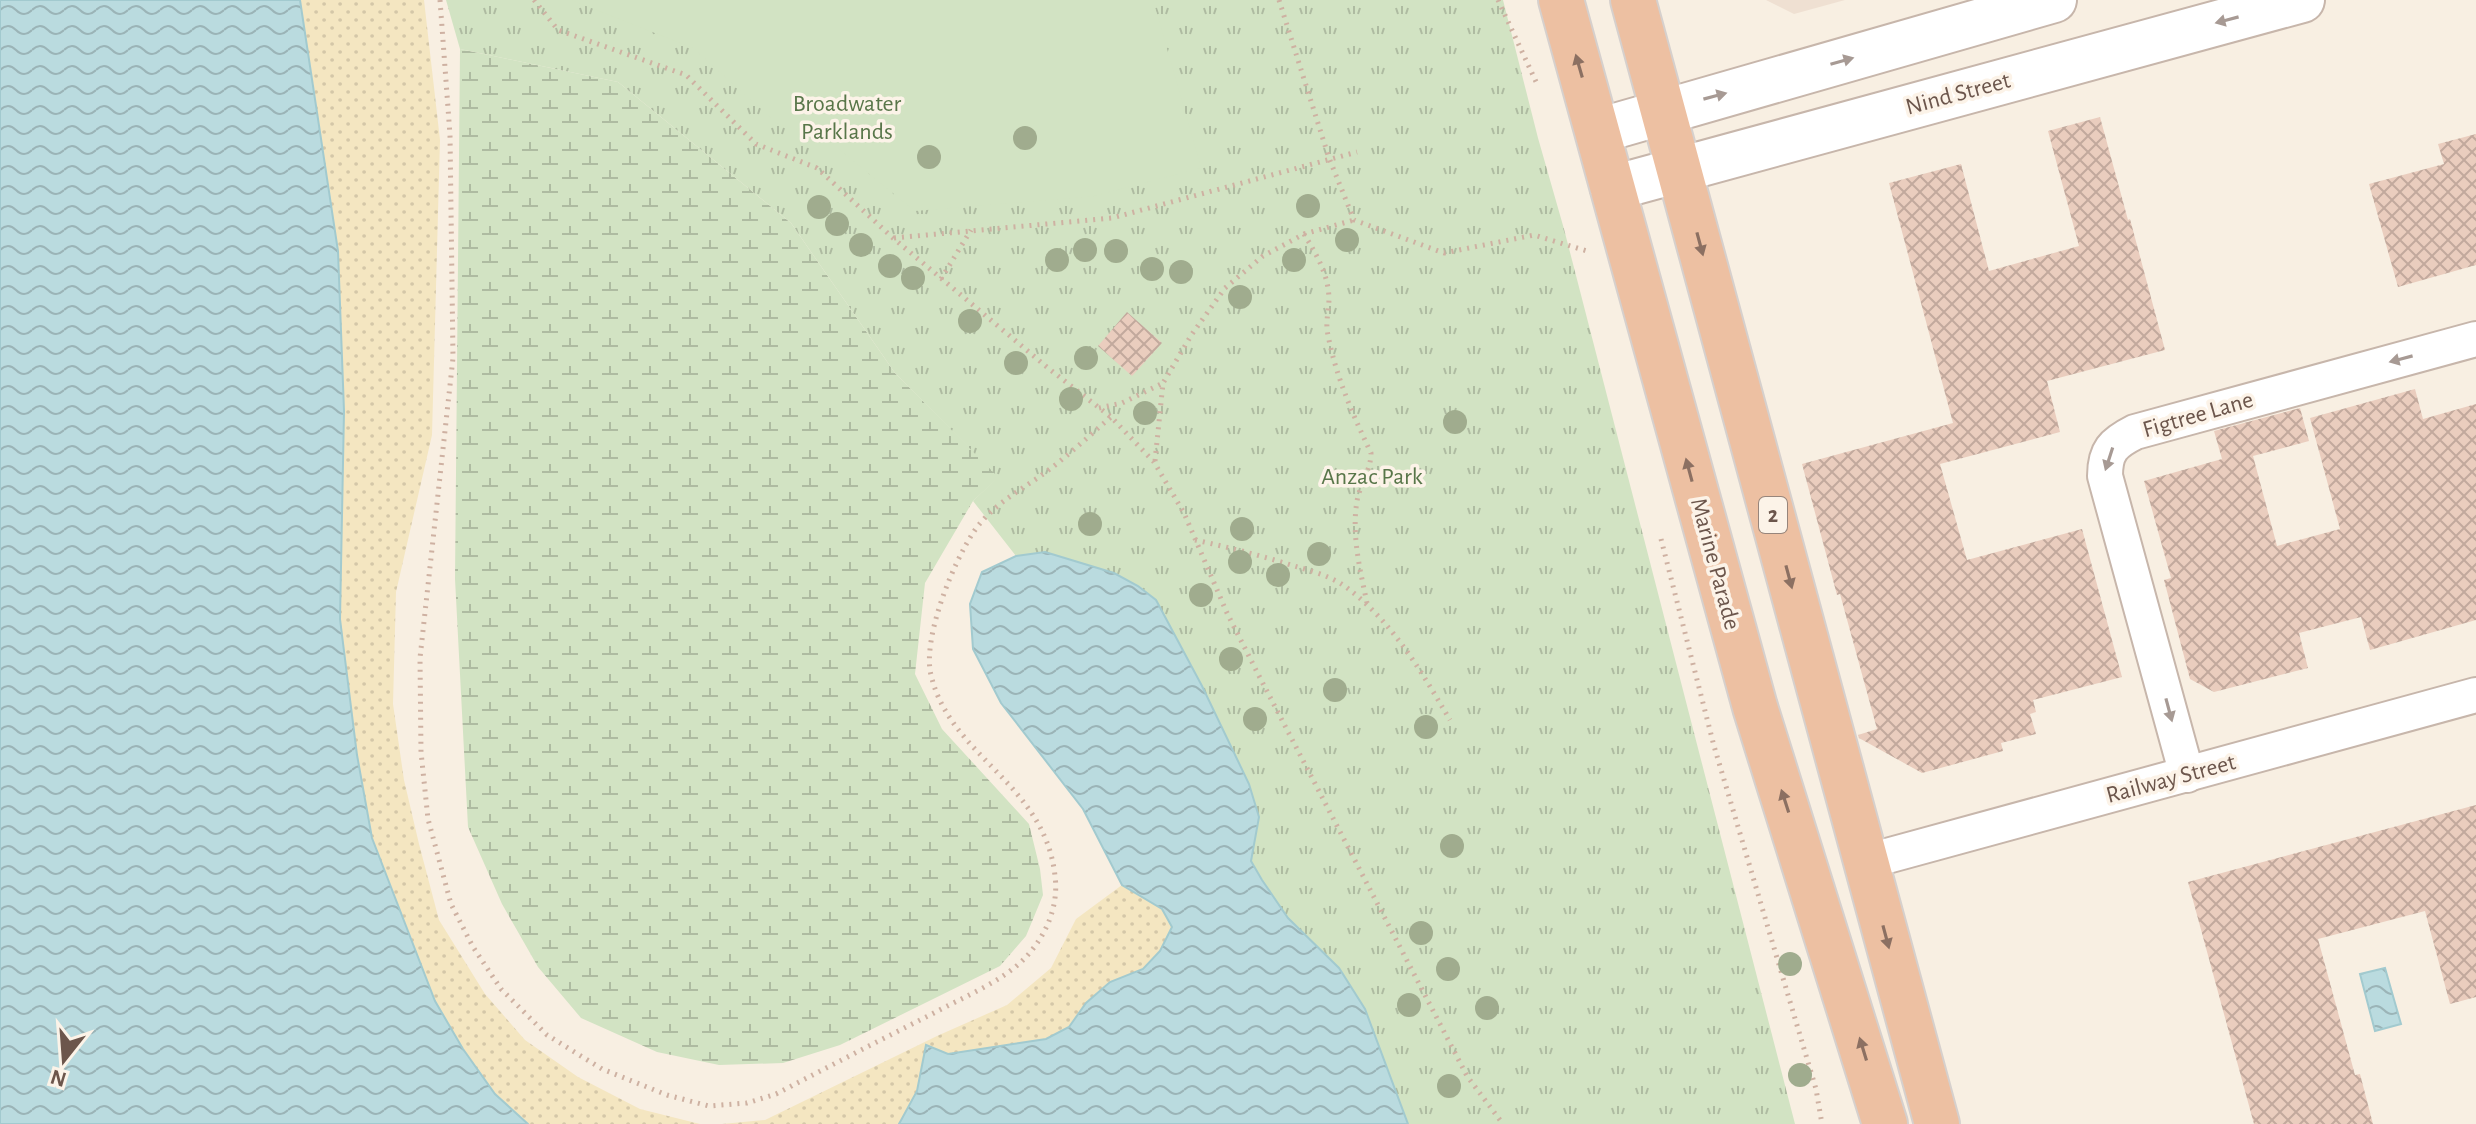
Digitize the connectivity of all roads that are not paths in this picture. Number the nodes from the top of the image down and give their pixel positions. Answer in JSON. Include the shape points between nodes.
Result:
{"nodes":[{"id":1,"x":1561,"y":0,"type":"edge"},
{"id":2,"x":1633,"y":0,"type":"edge"},
{"id":3,"x":2302,"y":0,"type":"edge"},
{"id":4,"x":2034,"y":5,"type":"edge"},
{"id":5,"x":2034,"y":73,"type":"junction"},
{"id":6,"x":1767,"y":82,"type":"junction"},
{"id":7,"x":1664,"y":110,"type":"junction"},
{"id":8,"x":1598,"y":131,"type":"junction"},
{"id":9,"x":1780,"y":141,"type":"junction"},
{"id":10,"x":1680,"y":169,"type":"junction"},
{"id":11,"x":1613,"y":188,"type":"junction"},
{"id":12,"x":2476,"y":339,"type":"edge"},
{"id":13,"x":2476,"y":695,"type":"edge"},
{"id":14,"x":2187,"y":775,"type":"junction"},
{"id":15,"x":1865,"y":862,"type":"junction"},
{"id":16,"x":1885,"y":1124,"type":"edge"},
{"id":17,"x":1937,"y":1124,"type":"edge"}],
"edges":[{"from":8,"to":1,"type":"highway","name":"Marine Parade","one_way":true},
{"from":2,"to":7,"type":"highway","number":"2"},
{"from":3,"to":5,"type":"street","name":"Nind Street","one_way":true},
{"from":4,"to":5,"type":"street"},
{"from":6,"to":4,"type":"street","one_way":true},
{"from":5,"to":9,"type":"street","name":"Nind Street"},
{"from":7,"to":6,"type":"street","one_way":true},
{"from":6,"to":9,"type":"street","via":[[1765,115]]},
{"from":7,"to":8,"type":"street"},
{"from":7,"to":10,"type":"highway","number":"2"},
{"from":8,"to":11,"type":"highway","name":"Marine Parade"},
{"from":9,"to":10,"type":"street","name":"Nind Street"},
{"from":10,"to":11,"type":"street","name":"Nind Street"},
{"from":10,"to":15,"type":"highway","number":"2","one_way":true},
{"from":16,"to":11,"type":"highway","name":"Marine Parade","one_way":true,"via":[[1755,707]]},
{"from":12,"to":14,"type":"street","name":"Figtree Lane","one_way":true,"via":[[2135,432],[2112,448],[2105,476]]},
{"from":13,"to":14,"type":"street","name":"Railway Street"},
{"from":14,"to":15,"type":"street","name":"Railway Street"},
{"from":15,"to":17,"type":"highway","number":"2","one_way":true}]}
